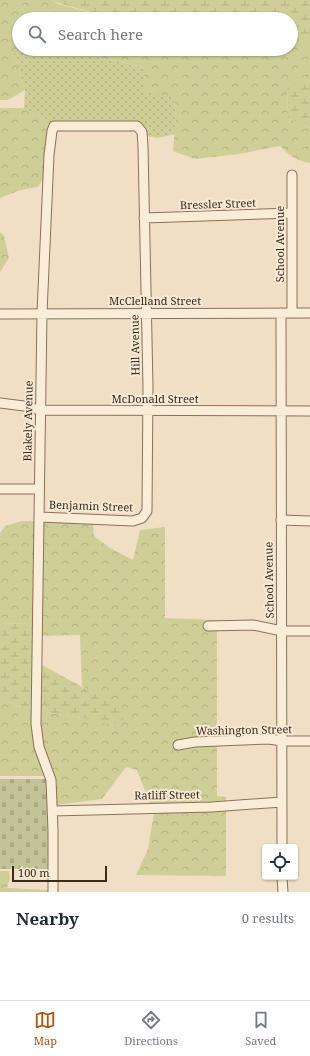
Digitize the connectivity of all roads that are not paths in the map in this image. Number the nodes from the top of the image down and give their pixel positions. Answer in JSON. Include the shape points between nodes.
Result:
{"nodes":[{"id":1,"x":292,"y":175,"type":"dead end"},
{"id":2,"x":292,"y":213,"type":"junction"},
{"id":3,"x":144,"y":218,"type":"junction"},
{"id":4,"x":42,"y":313,"type":"junction"},
{"id":5,"x":146,"y":313,"type":"junction"},
{"id":6,"x":281,"y":313,"type":"junction"},
{"id":7,"x":292,"y":313,"type":"junction"},
{"id":8,"x":310,"y":313,"type":"edge"},
{"id":9,"x":0,"y":314,"type":"edge"},
{"id":10,"x":0,"y":403,"type":"edge"},
{"id":11,"x":40,"y":410,"type":"junction"},
{"id":12,"x":148,"y":411,"type":"junction"},
{"id":13,"x":281,"y":411,"type":"junction"},
{"id":14,"x":310,"y":411,"type":"edge"},
{"id":15,"x":0,"y":489,"type":"edge"},
{"id":16,"x":39,"y":489,"type":"junction"},
{"id":17,"x":39,"y":517,"type":"junction"},
{"id":18,"x":142,"y":518,"type":"joint"},
{"id":19,"x":281,"y":520,"type":"junction"},
{"id":20,"x":310,"y":521,"type":"edge"},
{"id":21,"x":208,"y":626,"type":"dead end"},
{"id":22,"x":282,"y":631,"type":"junction"},
{"id":23,"x":310,"y":631,"type":"edge"},
{"id":24,"x":310,"y":740,"type":"edge"},
{"id":25,"x":282,"y":741,"type":"junction"},
{"id":26,"x":178,"y":745,"type":"dead end"},
{"id":27,"x":282,"y":802,"type":"junction"},
{"id":28,"x":52,"y":811,"type":"junction"},
{"id":29,"x":282,"y":844,"type":"edge"},
{"id":30,"x":282,"y":880,"type":"edge"},
{"id":31,"x":53,"y":892,"type":"edge"},
{"id":32,"x":282,"y":892,"type":"edge"}],
"edges":[{"from":1,"to":2,"type":"street","name":"School Avenue"},
{"from":2,"to":3,"type":"street","name":"Bressler Street"},
{"from":2,"to":7,"type":"street","name":"School Avenue"},
{"from":3,"to":4,"type":"street","name":"Blakely Avenue","via":[[142,132],[139,128],[134,125],[54,126],[48,166]]},
{"from":3,"to":5,"type":"street","name":"Hill Avenue"},
{"from":4,"to":5,"type":"street","name":"McClelland Street"},
{"from":4,"to":9,"type":"street","name":"McClelland Street"},
{"from":4,"to":11,"type":"street","name":"Blakely Avenue"},
{"from":5,"to":6,"type":"street","name":"McClelland Street"},
{"from":5,"to":12,"type":"street","name":"Hill Avenue"},
{"from":6,"to":7,"type":"street","name":"McClelland Street"},
{"from":6,"to":13,"type":"street","name":"School Avenue"},
{"from":7,"to":8,"type":"street","name":"McClelland Street"},
{"from":10,"to":11,"type":"street","name":"McDonald Street"},
{"from":11,"to":12,"type":"street","name":"McDonald Street"},
{"from":11,"to":16,"type":"street","name":"Blakely Avenue"},
{"from":12,"to":13,"type":"street","name":"McDonald Street"},
{"from":12,"to":18,"type":"street","name":"Hill Avenue","via":[[148,508]]},
{"from":13,"to":14,"type":"street","name":"McDonald Street"},
{"from":13,"to":19,"type":"street","name":"School Avenue"},
{"from":15,"to":16,"type":"street","name":"Benjamin Street"},
{"from":16,"to":17,"type":"street","name":"Blakely Avenue"},
{"from":17,"to":18,"type":"street","name":"Benjamin Street","via":[[133,521]]},
{"from":17,"to":28,"type":"street","name":"Blakely Avenue","via":[[36,729],[39,747],[51,780]]},
{"from":19,"to":20,"type":"street"},
{"from":19,"to":22,"type":"street","name":"School Avenue"},
{"from":21,"to":22,"type":"street","via":[[253,626]]},
{"from":22,"to":23,"type":"street"},
{"from":22,"to":25,"type":"street","name":"School Avenue"},
{"from":24,"to":25,"type":"street","name":"Washington Street"},
{"from":25,"to":26,"type":"street","name":"Washington Street","via":[[217,741]]},
{"from":25,"to":27,"type":"street","name":"School Avenue"},
{"from":27,"to":28,"type":"street","name":"Ratliff Street"},
{"from":27,"to":29,"type":"street","name":"School Avenue"},
{"from":28,"to":31,"type":"street","name":"Blakely Avenue"},
{"from":30,"to":32,"type":"street"}]}
